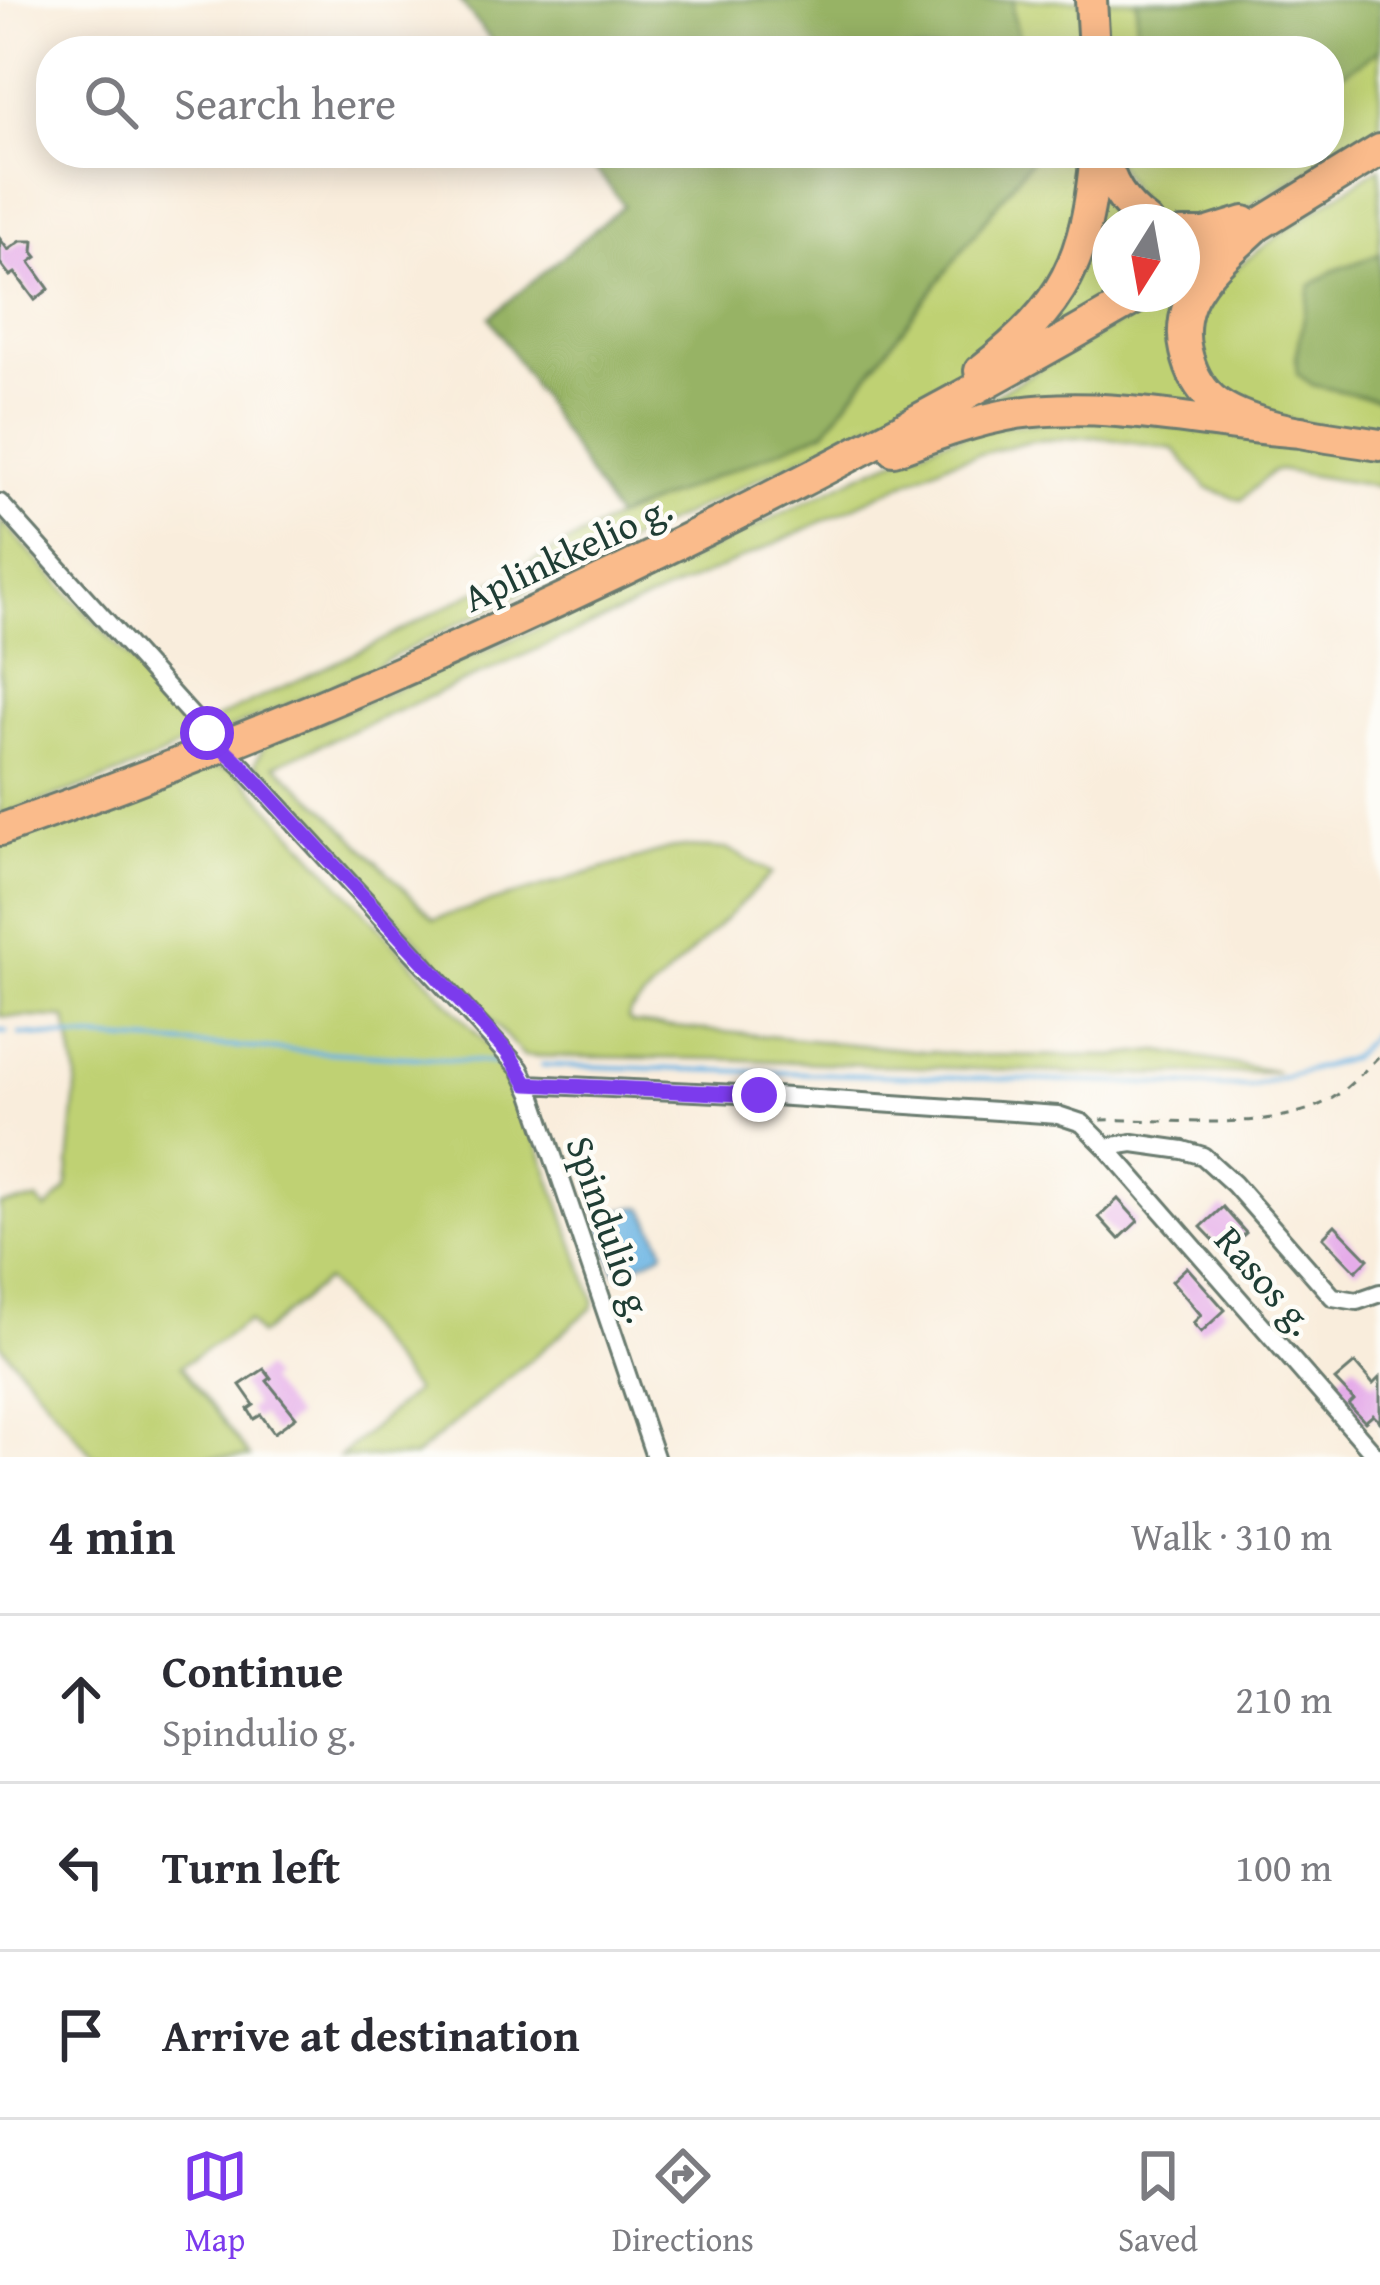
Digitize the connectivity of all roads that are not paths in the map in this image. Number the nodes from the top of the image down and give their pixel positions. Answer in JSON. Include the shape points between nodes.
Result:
{"nodes":[{"id":1,"x":1091,"y":0,"type":"edge"},
{"id":2,"x":1093,"y":36,"type":"edge"},
{"id":3,"x":1380,"y":150,"type":"edge"},
{"id":4,"x":1097,"y":168,"type":"edge"},
{"id":5,"x":1105,"y":168,"type":"edge"},
{"id":6,"x":1127,"y":204,"type":"edge"},
{"id":7,"x":1267,"y":220,"type":"junction"},
{"id":8,"x":1200,"y":234,"type":"edge"},
{"id":9,"x":1200,"y":261,"type":"edge"},
{"id":10,"x":1113,"y":312,"type":"edge"},
{"id":11,"x":916,"y":420,"type":"junction"},
{"id":12,"x":1301,"y":432,"type":"junction"},
{"id":13,"x":1380,"y":445,"type":"edge"},
{"id":14,"x":794,"y":487,"type":"junction"},
{"id":15,"x":0,"y":503,"type":"edge"},
{"id":16,"x":221,"y":747,"type":"junction"},
{"id":17,"x":0,"y":830,"type":"edge"},
{"id":18,"x":527,"y":1084,"type":"junction"},
{"id":19,"x":1106,"y":1147,"type":"junction"},
{"id":20,"x":1380,"y":1293,"type":"edge"},
{"id":21,"x":655,"y":1457,"type":"edge"},
{"id":22,"x":1377,"y":1457,"type":"edge"}],
"edges":[{"from":1,"to":2,"type":"highway"},
{"from":3,"to":7,"type":"highway"},
{"from":4,"to":11,"type":"highway","via":[[1088,222],[1059,291],[1022,337]]},
{"from":5,"to":6,"type":"highway"},
{"from":7,"to":8,"type":"highway"},
{"from":7,"to":9,"type":"highway"},
{"from":7,"to":12,"type":"highway","via":[[1190,300],[1184,340],[1210,398]]},
{"from":10,"to":11,"type":"highway","name":"Aplinkkelio g."},
{"from":11,"to":14,"type":"highway","name":"Aplinkkelio g."},
{"from":12,"to":13,"type":"highway"},
{"from":12,"to":14,"type":"highway","via":[[1051,410],[977,422]]},
{"from":14,"to":16,"type":"highway","name":"Aplinkkelio g.","via":[[487,633]]},
{"from":15,"to":16,"type":"street","name":"Spindulio g."},
{"from":16,"to":17,"type":"highway","name":"Aplinkkelio g."},
{"from":16,"to":18,"type":"street","name":"Spindulio g.","via":[[508,1053]]},
{"from":18,"to":19,"type":"street","name":"Rasos g.","via":[[1058,1115],[1082,1123]]},
{"from":18,"to":21,"type":"street","name":"Spindulio g."},
{"from":19,"to":20,"type":"street","via":[[1133,1143],[1203,1156],[1334,1297]]},
{"from":19,"to":22,"type":"street","name":"Rasos g."}]}
